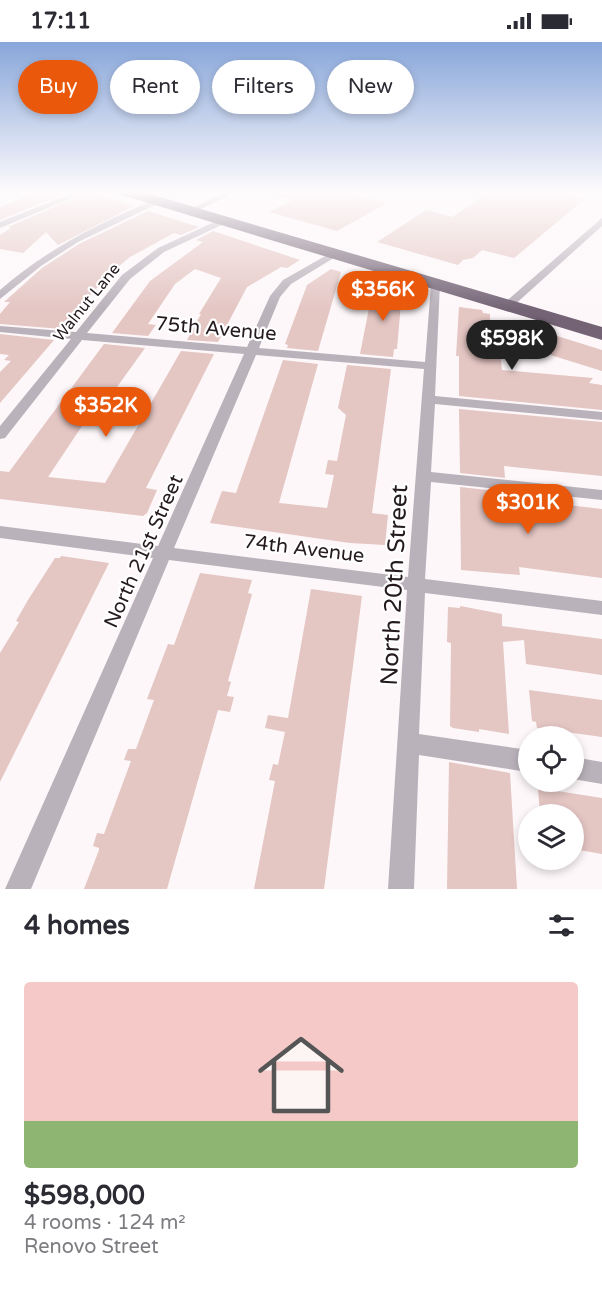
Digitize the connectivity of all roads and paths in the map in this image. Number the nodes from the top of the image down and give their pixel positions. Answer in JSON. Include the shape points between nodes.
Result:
{"nodes":[{"id":1,"x":91,"y":232,"type":"edge"},
{"id":2,"x":200,"y":232,"type":"edge"},
{"id":3,"x":258,"y":232,"type":"edge"},
{"id":4,"x":590,"y":232,"type":"edge"},
{"id":5,"x":334,"y":254,"type":"junction"},
{"id":6,"x":436,"y":285,"type":"junction"},
{"id":7,"x":0,"y":296,"type":"edge"},
{"id":8,"x":507,"y":306,"type":"junction"},
{"id":9,"x":0,"y":329,"type":"edge"},
{"id":10,"x":602,"y":334,"type":"edge"},
{"id":11,"x":80,"y":336,"type":"junction"},
{"id":12,"x":252,"y":351,"type":"junction"},
{"id":13,"x":429,"y":366,"type":"junction"},
{"id":14,"x":428,"y":399,"type":"junction"},
{"id":15,"x":602,"y":416,"type":"edge"},
{"id":16,"x":0,"y":435,"type":"edge"},
{"id":17,"x":424,"y":476,"type":"junction"},
{"id":18,"x":602,"y":495,"type":"edge"},
{"id":19,"x":0,"y":532,"type":"edge"},
{"id":20,"x":163,"y":553,"type":"junction"},
{"id":21,"x":416,"y":585,"type":"junction"},
{"id":22,"x":602,"y":608,"type":"edge"},
{"id":23,"x":409,"y":743,"type":"junction"},
{"id":24,"x":518,"y":759,"type":"edge"},
{"id":25,"x":584,"y":770,"type":"edge"},
{"id":26,"x":602,"y":773,"type":"edge"},
{"id":27,"x":18,"y":889,"type":"edge"},
{"id":28,"x":401,"y":889,"type":"edge"}],
"edges":[{"from":1,"to":7,"type":"street","via":[[29,269]]},
{"from":2,"to":11,"type":"street","name":"Walnut Lane","via":[[172,244],[126,277]]},
{"from":3,"to":5,"type":"highway"},
{"from":4,"to":8,"type":"street"},
{"from":5,"to":6,"type":"highway"},
{"from":5,"to":12,"type":"street","name":"North 21st Street","via":[[280,289]]},
{"from":6,"to":8,"type":"highway"},
{"from":6,"to":13,"type":"street","name":"North 20th Street"},
{"from":8,"to":10,"type":"highway"},
{"from":9,"to":11,"type":"street","name":"75th Avenue"},
{"from":11,"to":12,"type":"street","name":"75th Avenue"},
{"from":11,"to":16,"type":"street","name":"Walnut Lane"},
{"from":12,"to":13,"type":"street","name":"75th Avenue"},
{"from":12,"to":20,"type":"street","name":"North 21st Street"},
{"from":13,"to":14,"type":"street","name":"North 20th Street"},
{"from":14,"to":15,"type":"street"},
{"from":14,"to":17,"type":"street","name":"North 20th Street"},
{"from":17,"to":18,"type":"street"},
{"from":17,"to":21,"type":"street","name":"North 20th Street"},
{"from":19,"to":20,"type":"street","name":"74th Avenue"},
{"from":20,"to":21,"type":"street","name":"74th Avenue"},
{"from":20,"to":27,"type":"street","name":"North 21st Street"},
{"from":21,"to":22,"type":"street","name":"74th Avenue"},
{"from":21,"to":23,"type":"street","name":"North 20th Street"},
{"from":23,"to":24,"type":"street"},
{"from":23,"to":28,"type":"street","name":"North 20th Street"},
{"from":25,"to":26,"type":"street"}]}
